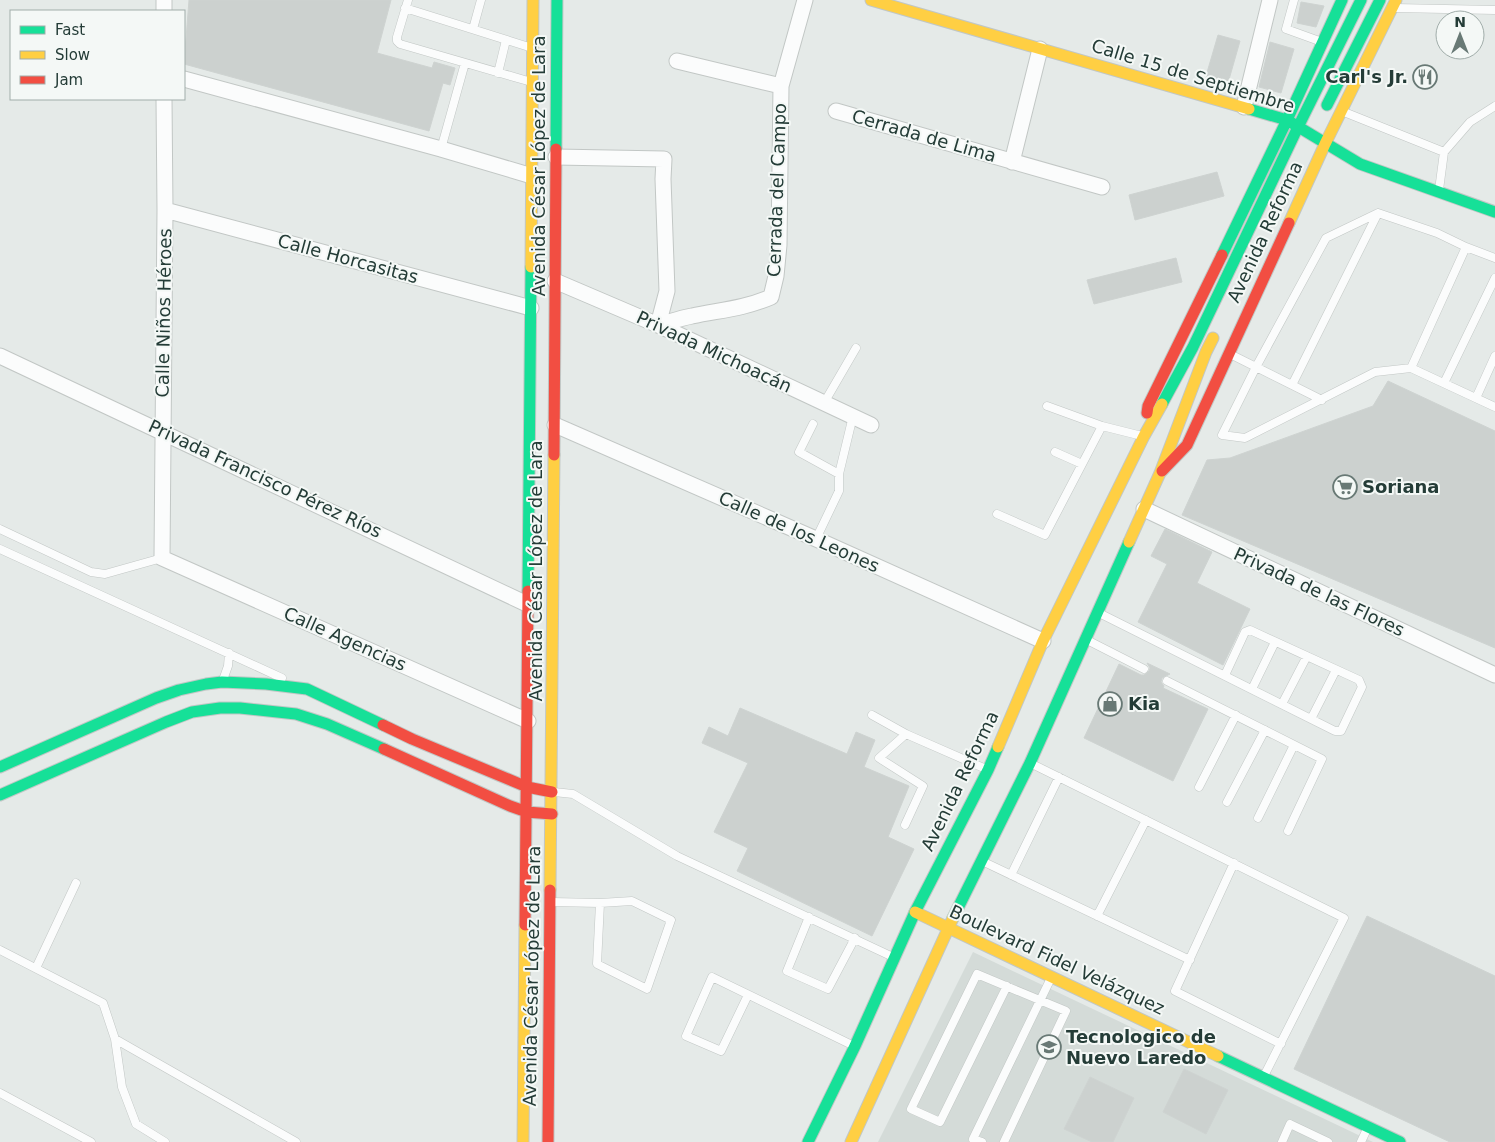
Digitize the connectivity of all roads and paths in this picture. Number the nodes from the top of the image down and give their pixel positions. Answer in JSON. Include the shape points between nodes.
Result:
{"nodes":[{"id":1,"x":408,"y":0,"type":"edge"},
{"id":2,"x":481,"y":0,"type":"edge"},
{"id":3,"x":533,"y":0,"type":"edge"},
{"id":4,"x":557,"y":0,"type":"edge"},
{"id":5,"x":805,"y":0,"type":"edge"},
{"id":6,"x":871,"y":0,"type":"edge"},
{"id":7,"x":1270,"y":0,"type":"edge"},
{"id":8,"x":1294,"y":0,"type":"edge"},
{"id":9,"x":1361,"y":0,"type":"edge"},
{"id":10,"x":1380,"y":0,"type":"edge"},
{"id":11,"x":1339,"y":2,"type":"edge"},
{"id":12,"x":1394,"y":4,"type":"edge"},
{"id":13,"x":405,"y":8,"type":"junction"},
{"id":14,"x":1495,"y":10,"type":"edge"},
{"id":15,"x":474,"y":29,"type":"junction"},
{"id":16,"x":506,"y":40,"type":"junction"},
{"id":17,"x":1322,"y":42,"type":"junction"},
{"id":18,"x":533,"y":48,"type":"junction"},
{"id":19,"x":1040,"y":49,"type":"junction"},
{"id":20,"x":677,"y":61,"type":"dead end"},
{"id":21,"x":465,"y":63,"type":"junction"},
{"id":22,"x":498,"y":73,"type":"junction"},
{"id":23,"x":185,"y":79,"type":"edge"},
{"id":24,"x":533,"y":82,"type":"junction"},
{"id":25,"x":781,"y":86,"type":"junction"},
{"id":26,"x":164,"y":100,"type":"edge"},
{"id":27,"x":1495,"y":106,"type":"edge"},
{"id":28,"x":1244,"y":107,"type":"junction"},
{"id":29,"x":836,"y":111,"type":"dead end"},
{"id":30,"x":1342,"y":111,"type":"junction"},
{"id":31,"x":1287,"y":120,"type":"junction"},
{"id":32,"x":1298,"y":127,"type":"junction"},
{"id":33,"x":1314,"y":131,"type":"junction"},
{"id":34,"x":1325,"y":144,"type":"junction"},
{"id":35,"x":441,"y":149,"type":"junction"},
{"id":36,"x":1444,"y":152,"type":"junction"},
{"id":37,"x":556,"y":157,"type":"junction"},
{"id":38,"x":1012,"y":162,"type":"junction"},
{"id":39,"x":532,"y":176,"type":"junction"},
{"id":40,"x":1102,"y":187,"type":"dead end"},
{"id":41,"x":1439,"y":192,"type":"junction"},
{"id":42,"x":166,"y":210,"type":"junction"},
{"id":43,"x":1495,"y":212,"type":"edge"},
{"id":44,"x":1378,"y":213,"type":"junction"},
{"id":45,"x":1466,"y":246,"type":"junction"},
{"id":46,"x":1495,"y":258,"type":"edge"},
{"id":47,"x":1495,"y":278,"type":"edge"},
{"id":48,"x":555,"y":281,"type":"junction"},
{"id":49,"x":1491,"y":294,"type":"edge"},
{"id":50,"x":531,"y":308,"type":"junction"},
{"id":51,"x":658,"y":325,"type":"junction"},
{"id":52,"x":1219,"y":326,"type":"dead end"},
{"id":53,"x":856,"y":348,"type":"dead end"},
{"id":54,"x":1228,"y":354,"type":"junction"},
{"id":55,"x":0,"y":356,"type":"edge"},
{"id":56,"x":1495,"y":356,"type":"edge"},
{"id":57,"x":1256,"y":367,"type":"junction"},
{"id":58,"x":1411,"y":368,"type":"junction"},
{"id":59,"x":1444,"y":383,"type":"junction"},
{"id":60,"x":1292,"y":385,"type":"junction"},
{"id":61,"x":1476,"y":398,"type":"junction"},
{"id":62,"x":1322,"y":400,"type":"junction"},
{"id":63,"x":824,"y":403,"type":"junction"},
{"id":64,"x":1047,"y":406,"type":"dead end"},
{"id":65,"x":1495,"y":408,"type":"edge"},
{"id":66,"x":853,"y":416,"type":"junction"},
{"id":67,"x":813,"y":424,"type":"dead end"},
{"id":68,"x":555,"y":425,"type":"junction"},
{"id":69,"x":871,"y":425,"type":"dead end"},
{"id":70,"x":1102,"y":426,"type":"junction"},
{"id":71,"x":163,"y":431,"type":"junction"},
{"id":72,"x":1144,"y":436,"type":"junction"},
{"id":73,"x":1055,"y":452,"type":"dead end"},
{"id":74,"x":1082,"y":464,"type":"junction"},
{"id":75,"x":1160,"y":473,"type":"junction"},
{"id":76,"x":839,"y":474,"type":"junction"},
{"id":77,"x":1144,"y":509,"type":"junction"},
{"id":78,"x":997,"y":514,"type":"dead end"},
{"id":79,"x":0,"y":529,"type":"edge"},
{"id":80,"x":816,"y":539,"type":"junction"},
{"id":81,"x":0,"y":549,"type":"edge"},
{"id":82,"x":162,"y":558,"type":"junction"},
{"id":83,"x":529,"y":604,"type":"junction"},
{"id":84,"x":1097,"y":612,"type":"junction"},
{"id":85,"x":1085,"y":639,"type":"junction"},
{"id":86,"x":1043,"y":641,"type":"junction"},
{"id":87,"x":1275,"y":642,"type":"junction"},
{"id":88,"x":229,"y":653,"type":"junction"},
{"id":89,"x":1307,"y":656,"type":"junction"},
{"id":90,"x":1144,"y":669,"type":"dead end"},
{"id":91,"x":1336,"y":670,"type":"junction"},
{"id":92,"x":1225,"y":675,"type":"junction"},
{"id":93,"x":1495,"y":675,"type":"edge"},
{"id":94,"x":1167,"y":681,"type":"dead end"},
{"id":95,"x":222,"y":682,"type":"junction"},
{"id":96,"x":307,"y":689,"type":"junction"},
{"id":97,"x":1252,"y":689,"type":"junction"},
{"id":98,"x":1282,"y":704,"type":"junction"},
{"id":99,"x":872,"y":715,"type":"dead end"},
{"id":100,"x":1236,"y":715,"type":"junction"},
{"id":101,"x":1311,"y":719,"type":"junction"},
{"id":102,"x":528,"y":720,"type":"junction"},
{"id":103,"x":1266,"y":730,"type":"junction"},
{"id":104,"x":906,"y":734,"type":"junction"},
{"id":105,"x":412,"y":739,"type":"junction"},
{"id":106,"x":1294,"y":745,"type":"junction"},
{"id":107,"x":402,"y":757,"type":"junction"},
{"id":108,"x":1030,"y":763,"type":"junction"},
{"id":109,"x":0,"y":767,"type":"edge"},
{"id":110,"x":988,"y":770,"type":"junction"},
{"id":111,"x":1059,"y":777,"type":"junction"},
{"id":112,"x":527,"y":787,"type":"junction"},
{"id":113,"x":1199,"y":787,"type":"dead end"},
{"id":114,"x":552,"y":792,"type":"junction"},
{"id":115,"x":0,"y":795,"type":"edge"},
{"id":116,"x":1227,"y":802,"type":"dead end"},
{"id":117,"x":527,"y":812,"type":"junction"},
{"id":118,"x":552,"y":814,"type":"junction"},
{"id":119,"x":1258,"y":818,"type":"dead end"},
{"id":120,"x":1146,"y":820,"type":"junction"},
{"id":121,"x":905,"y":825,"type":"dead end"},
{"id":122,"x":1288,"y":831,"type":"dead end"},
{"id":123,"x":982,"y":861,"type":"junction"},
{"id":124,"x":1234,"y":863,"type":"junction"},
{"id":125,"x":1011,"y":875,"type":"junction"},
{"id":126,"x":76,"y":883,"type":"dead end"},
{"id":127,"x":550,"y":902,"type":"junction"},
{"id":128,"x":600,"y":903,"type":"junction"},
{"id":129,"x":915,"y":912,"type":"junction"},
{"id":130,"x":1098,"y":916,"type":"junction"},
{"id":131,"x":809,"y":917,"type":"junction"},
{"id":132,"x":948,"y":928,"type":"junction"},
{"id":133,"x":855,"y":938,"type":"junction"},
{"id":134,"x":0,"y":950,"type":"edge"},
{"id":135,"x":895,"y":958,"type":"junction"},
{"id":136,"x":1190,"y":960,"type":"junction"},
{"id":137,"x":36,"y":968,"type":"junction"},
{"id":138,"x":1051,"y":977,"type":"junction"},
{"id":139,"x":1007,"y":986,"type":"junction"},
{"id":140,"x":748,"y":995,"type":"junction"},
{"id":141,"x":1040,"y":1000,"type":"junction"},
{"id":142,"x":115,"y":1039,"type":"junction"},
{"id":143,"x":1281,"y":1044,"type":"junction"},
{"id":144,"x":855,"y":1046,"type":"junction"},
{"id":145,"x":1264,"y":1078,"type":"junction"},
{"id":146,"x":0,"y":1093,"type":"edge"},
{"id":147,"x":1368,"y":1127,"type":"junction"},
{"id":148,"x":92,"y":1142,"type":"edge"},
{"id":149,"x":166,"y":1142,"type":"edge"},
{"id":150,"x":296,"y":1142,"type":"edge"},
{"id":151,"x":523,"y":1142,"type":"edge"},
{"id":152,"x":548,"y":1142,"type":"edge"},
{"id":153,"x":808,"y":1142,"type":"edge"},
{"id":154,"x":851,"y":1142,"type":"edge"},
{"id":155,"x":982,"y":1142,"type":"edge"},
{"id":156,"x":1004,"y":1142,"type":"edge"},
{"id":157,"x":1282,"y":1142,"type":"edge"},
{"id":158,"x":1328,"y":1142,"type":"edge"},
{"id":159,"x":1361,"y":1142,"type":"edge"},
{"id":160,"x":1400,"y":1142,"type":"edge"}],
"edges":[{"from":1,"to":13,"type":"lane"},
{"from":2,"to":15,"type":"lane"},
{"from":3,"to":18,"type":"main road","name":"Avenida César López de Lara"},
{"from":4,"to":37,"type":"main road","name":"Avenida César López de Lara"},
{"from":5,"to":25,"type":"street","name":"Cerrada del Campo"},
{"from":6,"to":19,"type":"main road","name":"Calle 15 de Septiembre"},
{"from":7,"to":28,"type":"street"},
{"from":8,"to":17,"type":"lane","via":[[1286,29]]},
{"from":9,"to":32,"type":"main road","name":"Avenida Reforma"},
{"from":10,"to":33,"type":"main road"},
{"from":11,"to":17,"type":"main road","name":"Avenida Reforma"},
{"from":12,"to":14,"type":"lane"},
{"from":12,"to":30,"type":"main road","name":"Avenida Reforma"},
{"from":13,"to":15,"type":"lane"},
{"from":13,"to":21,"type":"lane","via":[[397,37],[400,44]]},
{"from":15,"to":16,"type":"lane"},
{"from":16,"to":18,"type":"lane"},
{"from":16,"to":22,"type":"lane"},
{"from":17,"to":31,"type":"main road","name":"Avenida Reforma"},
{"from":18,"to":24,"type":"main road","name":"Avenida César López de Lara"},
{"from":19,"to":28,"type":"main road","name":"Calle 15 de Septiembre"},
{"from":19,"to":38,"type":"street","name":"Cerrada de Lima"},
{"from":20,"to":25,"type":"street","name":"Cerrada del Campo"},
{"from":21,"to":22,"type":"lane"},
{"from":21,"to":35,"type":"lane"},
{"from":22,"to":24,"type":"lane"},
{"from":23,"to":35,"type":"street"},
{"from":24,"to":39,"type":"main road","name":"Avenida César López de Lara"},
{"from":25,"to":51,"type":"street","name":"Cerrada del Campo","via":[[779,245],[771,297],[755,304]]},
{"from":26,"to":42,"type":"street","name":"Calle Niños Héroes"},
{"from":27,"to":36,"type":"lane","via":[[1470,122]]},
{"from":28,"to":31,"type":"main road","name":"Calle 15 de Septiembre"},
{"from":29,"to":38,"type":"street","name":"Cerrada de Lima"},
{"from":30,"to":34,"type":"main road","name":"Avenida Reforma"},
{"from":30,"to":36,"type":"lane"},
{"from":31,"to":32,"type":"main road","name":"Calle 15 de Septiembre"},
{"from":31,"to":72,"type":"main road","name":"Avenida Reforma","via":[[1148,406]]},
{"from":32,"to":33,"type":"main road","name":"Calle 15 de Septiembre"},
{"from":32,"to":72,"type":"main road","name":"Avenida Reforma","via":[[1193,347]]},
{"from":33,"to":34,"type":"main road","name":"Calle 15 de Septiembre"},
{"from":34,"to":41,"type":"main road","name":"Calle 15 de Septiembre","via":[[1360,164]]},
{"from":34,"to":54,"type":"main road","name":"Avenida Reforma"},
{"from":35,"to":39,"type":"street"},
{"from":36,"to":41,"type":"lane"},
{"from":37,"to":48,"type":"main road","name":"Avenida César López de Lara"},
{"from":37,"to":51,"type":"street","via":[[664,159],[667,291]]},
{"from":38,"to":40,"type":"street","name":"Cerrada de Lima"},
{"from":39,"to":50,"type":"main road","name":"Avenida César López de Lara"},
{"from":41,"to":43,"type":"main road","name":"Calle 15 de Septiembre"},
{"from":42,"to":50,"type":"street","name":"Calle Horcasitas"},
{"from":42,"to":71,"type":"street","name":"Calle Niños Héroes"},
{"from":44,"to":45,"type":"lane"},
{"from":44,"to":57,"type":"lane","via":[[1326,238]]},
{"from":44,"to":60,"type":"lane"},
{"from":45,"to":46,"type":"lane"},
{"from":45,"to":58,"type":"lane"},
{"from":47,"to":49,"type":"lane"},
{"from":48,"to":51,"type":"street","name":"Privada Michoacán"},
{"from":48,"to":68,"type":"main road","name":"Avenida César López de Lara"},
{"from":49,"to":59,"type":"lane"},
{"from":50,"to":83,"type":"main road","name":"Avenida César López de Lara"},
{"from":51,"to":63,"type":"street","name":"Privada Michoacán"},
{"from":52,"to":75,"type":"main road","name":"Avenida Reforma"},
{"from":53,"to":63,"type":"lane"},
{"from":54,"to":57,"type":"lane"},
{"from":54,"to":75,"type":"main road","name":"Avenida Reforma","via":[[1187,445]]},
{"from":55,"to":71,"type":"street","name":"Privada Francisco Pérez Ríos"},
{"from":56,"to":61,"type":"lane"},
{"from":57,"to":60,"type":"lane"},
{"from":57,"to":62,"type":"lane","via":[[1222,435],[1245,438]]},
{"from":58,"to":59,"type":"lane"},
{"from":58,"to":62,"type":"lane","via":[[1375,372]]},
{"from":59,"to":61,"type":"lane"},
{"from":60,"to":62,"type":"lane"},
{"from":61,"to":65,"type":"lane"},
{"from":63,"to":66,"type":"street","name":"Privada Michoacán"},
{"from":64,"to":70,"type":"lane"},
{"from":66,"to":69,"type":"street","name":"Privada Michoacán"},
{"from":66,"to":76,"type":"lane"},
{"from":67,"to":76,"type":"lane","via":[[799,452]]},
{"from":68,"to":80,"type":"street","name":"Calle de los Leones"},
{"from":68,"to":114,"type":"main road","name":"Avenida César López de Lara"},
{"from":70,"to":72,"type":"lane"},
{"from":70,"to":74,"type":"lane"},
{"from":71,"to":82,"type":"street","name":"Calle Niños Héroes"},
{"from":71,"to":83,"type":"street","name":"Privada Francisco Pérez Ríos"},
{"from":72,"to":86,"type":"main road","name":"Avenida Reforma"},
{"from":73,"to":74,"type":"lane"},
{"from":74,"to":78,"type":"lane","via":[[1045,535]]},
{"from":75,"to":77,"type":"main road","name":"Avenida Reforma"},
{"from":76,"to":80,"type":"lane","via":[[839,491]]},
{"from":77,"to":84,"type":"main road","name":"Avenida Reforma"},
{"from":77,"to":93,"type":"street","name":"Privada de las Flores"},
{"from":79,"to":82,"type":"lane","via":[[91,572],[105,574]]},
{"from":80,"to":86,"type":"street","name":"Calle de los Leones"},
{"from":81,"to":88,"type":"lane"},
{"from":82,"to":102,"type":"street","name":"Calle Agencias"},
{"from":83,"to":102,"type":"main road","name":"Avenida César López de Lara"},
{"from":84,"to":85,"type":"main road","name":"Avenida Reforma"},
{"from":84,"to":92,"type":"lane"},
{"from":85,"to":90,"type":"lane"},
{"from":85,"to":108,"type":"main road","name":"Avenida Reforma"},
{"from":86,"to":110,"type":"main road","name":"Avenida Reforma"},
{"from":87,"to":89,"type":"lane"},
{"from":87,"to":92,"type":"lane","via":[[1250,630],[1245,632]]},
{"from":87,"to":97,"type":"lane"},
{"from":88,"to":95,"type":"lane"},
{"from":88,"to":96,"type":"lane"},
{"from":89,"to":91,"type":"lane"},
{"from":89,"to":98,"type":"lane"},
{"from":91,"to":101,"type":"lane"},
{"from":91,"to":101,"type":"lane","via":[[1359,680],[1362,687],[1341,731]]},
{"from":92,"to":97,"type":"lane"},
{"from":94,"to":100,"type":"lane"},
{"from":95,"to":96,"type":"main road"},
{"from":95,"to":109,"type":"main road","via":[[156,698]]},
{"from":96,"to":105,"type":"main road"},
{"from":97,"to":98,"type":"lane"},
{"from":98,"to":101,"type":"lane"},
{"from":99,"to":104,"type":"lane"},
{"from":100,"to":103,"type":"lane"},
{"from":100,"to":113,"type":"lane"},
{"from":102,"to":112,"type":"main road","name":"Avenida César López de Lara"},
{"from":103,"to":106,"type":"lane"},
{"from":103,"to":116,"type":"lane"},
{"from":104,"to":110,"type":"lane"},
{"from":104,"to":121,"type":"lane","via":[[879,758],[923,786]]},
{"from":105,"to":107,"type":"main road"},
{"from":105,"to":112,"type":"main road"},
{"from":106,"to":119,"type":"lane"},
{"from":106,"to":122,"type":"lane","via":[[1322,759]]},
{"from":107,"to":115,"type":"main road","via":[[296,714],[220,708],[192,712],[166,722]]},
{"from":107,"to":117,"type":"main road"},
{"from":108,"to":111,"type":"lane"},
{"from":108,"to":123,"type":"main road","name":"Avenida Reforma"},
{"from":110,"to":129,"type":"main road","name":"Avenida Reforma"},
{"from":111,"to":120,"type":"lane"},
{"from":111,"to":125,"type":"lane"},
{"from":112,"to":114,"type":"main road"},
{"from":112,"to":117,"type":"main road","name":"Avenida César López de Lara"},
{"from":114,"to":118,"type":"main road","name":"Avenida César López de Lara"},
{"from":114,"to":131,"type":"lane","via":[[573,794],[677,856]]},
{"from":117,"to":118,"type":"main road"},
{"from":117,"to":151,"type":"main road","name":"Avenida César López de Lara"},
{"from":118,"to":127,"type":"main road","name":"Avenida César López de Lara"},
{"from":120,"to":124,"type":"lane"},
{"from":120,"to":130,"type":"lane"},
{"from":123,"to":125,"type":"lane"},
{"from":123,"to":132,"type":"main road","name":"Avenida Reforma"},
{"from":124,"to":136,"type":"lane"},
{"from":124,"to":143,"type":"lane","via":[[1344,918]]},
{"from":125,"to":130,"type":"lane"},
{"from":126,"to":137,"type":"lane"},
{"from":127,"to":128,"type":"lane"},
{"from":127,"to":152,"type":"main road","name":"Avenida César López de Lara"},
{"from":128,"to":128,"type":"lane","via":[[632,901],[671,920],[647,989],[597,964]]},
{"from":129,"to":132,"type":"main road","name":"Boulevard Fidel Velázquez"},
{"from":129,"to":135,"type":"main road","name":"Avenida Reforma"},
{"from":130,"to":136,"type":"lane"},
{"from":131,"to":133,"type":"lane"},
{"from":131,"to":133,"type":"lane","via":[[788,971],[828,990]]},
{"from":132,"to":138,"type":"main road","name":"Boulevard Fidel Velázquez"},
{"from":132,"to":154,"type":"main road","name":"Avenida Reforma"},
{"from":133,"to":135,"type":"lane"},
{"from":134,"to":137,"type":"lane"},
{"from":135,"to":144,"type":"main road","name":"Avenida Reforma"},
{"from":136,"to":143,"type":"lane","via":[[1175,991]]},
{"from":137,"to":142,"type":"lane","via":[[102,1003]]},
{"from":138,"to":141,"type":"lane"},
{"from":138,"to":145,"type":"main road","name":"Boulevard Fidel Velázquez"},
{"from":139,"to":139,"type":"lane","via":[[978,974],[911,1109],[940,1122]]},
{"from":139,"to":141,"type":"lane"},
{"from":140,"to":140,"type":"lane","via":[[721,1051],[686,1036],[712,977]]},
{"from":140,"to":144,"type":"lane"},
{"from":141,"to":155,"type":"lane","via":[[973,1139]]},
{"from":141,"to":156,"type":"lane","via":[[1066,1011]]},
{"from":142,"to":149,"type":"lane","via":[[122,1087],[136,1124]]},
{"from":142,"to":150,"type":"lane"},
{"from":143,"to":145,"type":"lane"},
{"from":144,"to":153,"type":"main road","name":"Avenida Reforma"},
{"from":145,"to":147,"type":"main road","name":"Boulevard Fidel Velázquez"},
{"from":146,"to":148,"type":"lane"},
{"from":147,"to":159,"type":"lane"},
{"from":147,"to":160,"type":"main road","name":"Boulevard Fidel Velázquez"},
{"from":157,"to":158,"type":"lane","via":[[1290,1124]]}]}
